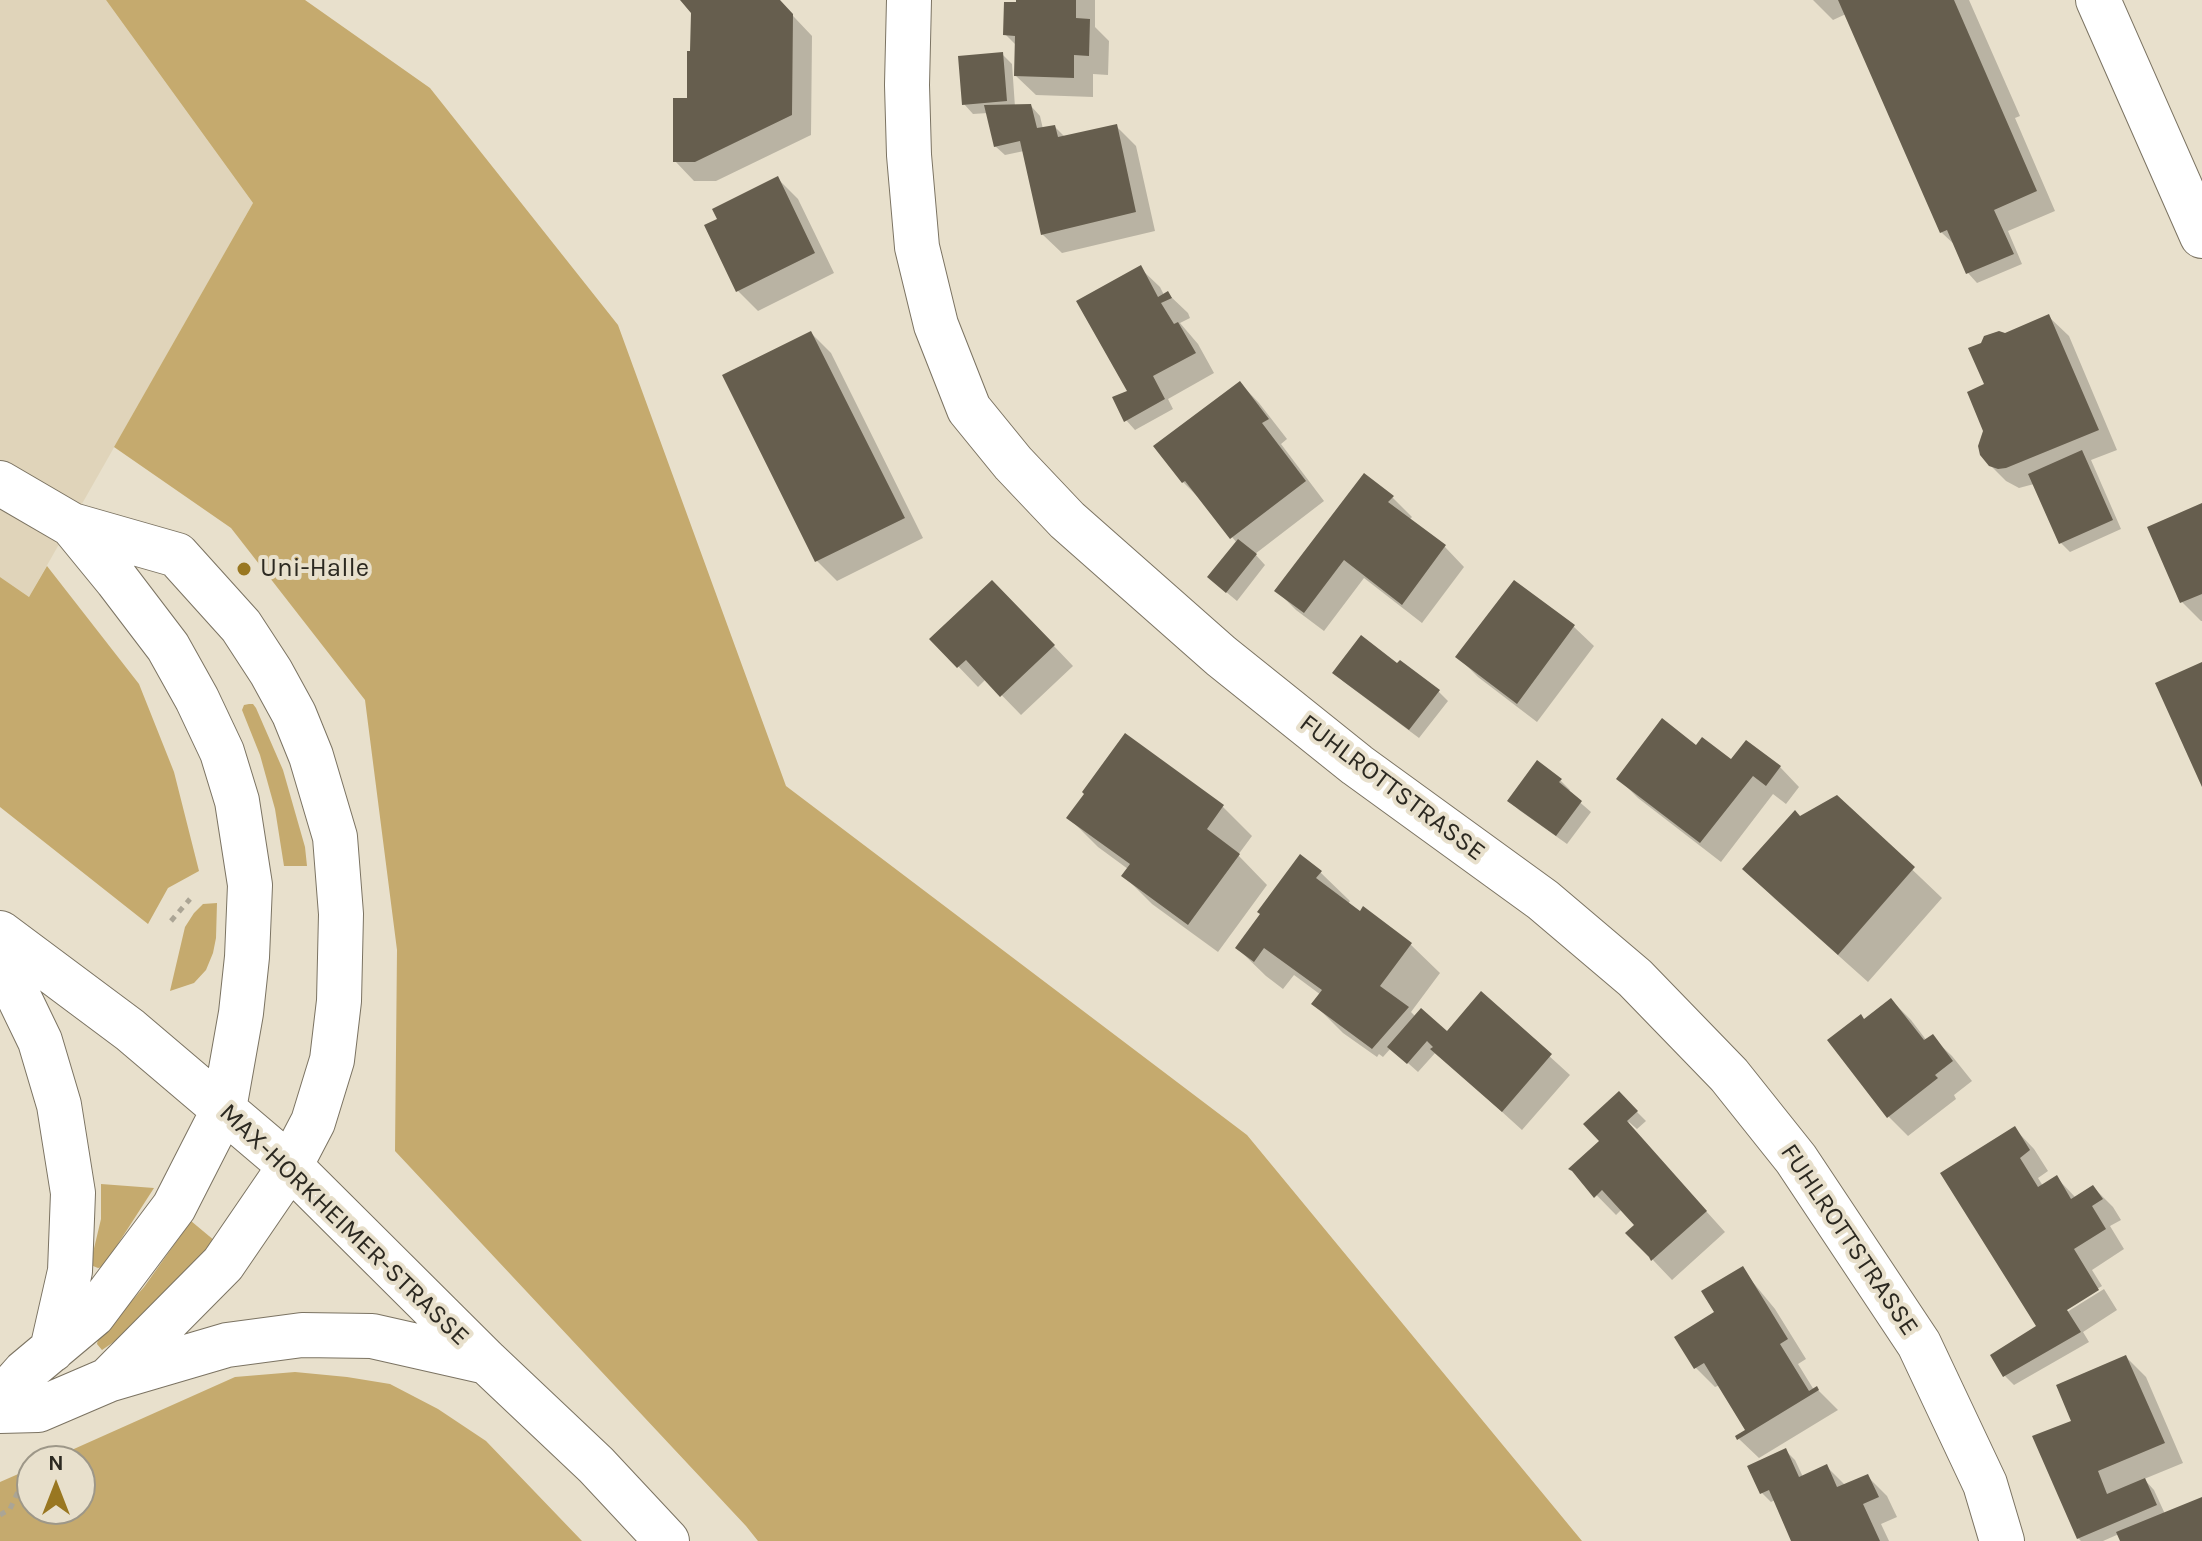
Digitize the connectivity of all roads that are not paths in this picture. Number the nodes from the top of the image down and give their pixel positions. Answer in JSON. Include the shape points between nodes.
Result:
{"nodes":[{"id":1,"x":909,"y":0,"type":"edge"},
{"id":2,"x":2098,"y":0,"type":"edge"},
{"id":3,"x":2202,"y":236,"type":"edge"},
{"id":4,"x":0,"y":483,"type":"edge"},
{"id":5,"x":72,"y":525,"type":"junction"},
{"id":6,"x":0,"y":933,"type":"edge"},
{"id":7,"x":0,"y":958,"type":"edge"},
{"id":8,"x":224,"y":1109,"type":"junction"},
{"id":9,"x":290,"y":1166,"type":"junction"},
{"id":10,"x":52,"y":1350,"type":"junction"},
{"id":11,"x":487,"y":1362,"type":"junction"},
{"id":12,"x":108,"y":1380,"type":"junction"},
{"id":13,"x":13,"y":1407,"type":"edge"},
{"id":14,"x":667,"y":1541,"type":"edge"},
{"id":15,"x":2002,"y":1541,"type":"edge"}],
"edges":[{"from":1,"to":15,"type":"street","name":"FUHLROTTSTRASSE","via":[[908,113],[917,247],[936,325],[969,409],[1067,520],[1221,656],[1357,765],[1543,900],[1635,978],[1729,1075],[1796,1159],[1919,1344],[1985,1484]]},
{"from":2,"to":3,"type":"street"},
{"from":4,"to":5,"type":"street"},
{"from":5,"to":8,"type":"street","via":[[168,647],[222,752],[237,801],[250,885],[249,914],[241,1013]]},
{"from":5,"to":9,"type":"street","via":[[177,555],[241,626],[294,714],[311,756],[335,837],[341,914],[339,1001],[332,1060],[313,1122]]},
{"from":6,"to":8,"type":"street","name":"MAX-HORKHEIMER-STRASSE","via":[[130,1030]]},
{"from":7,"to":10,"type":"street","via":[[40,1041],[59,1105],[73,1193],[70,1271]]},
{"from":8,"to":9,"type":"street","name":"MAX-HORKHEIMER-STRASSE"},
{"from":8,"to":10,"type":"street","via":[[174,1207],[93,1315]]},
{"from":9,"to":11,"type":"street","name":"MAX-HORKHEIMER-STRASSE"},
{"from":9,"to":12,"type":"street","via":[[223,1264]]},
{"from":10,"to":13,"type":"street","via":[[25,1372]]},
{"from":11,"to":12,"type":"street","via":[[372,1336],[302,1335],[227,1345]]},
{"from":11,"to":14,"type":"street","name":"MAX-HORKHEIMER-STRASSE"},
{"from":12,"to":13,"type":"street"}]}
